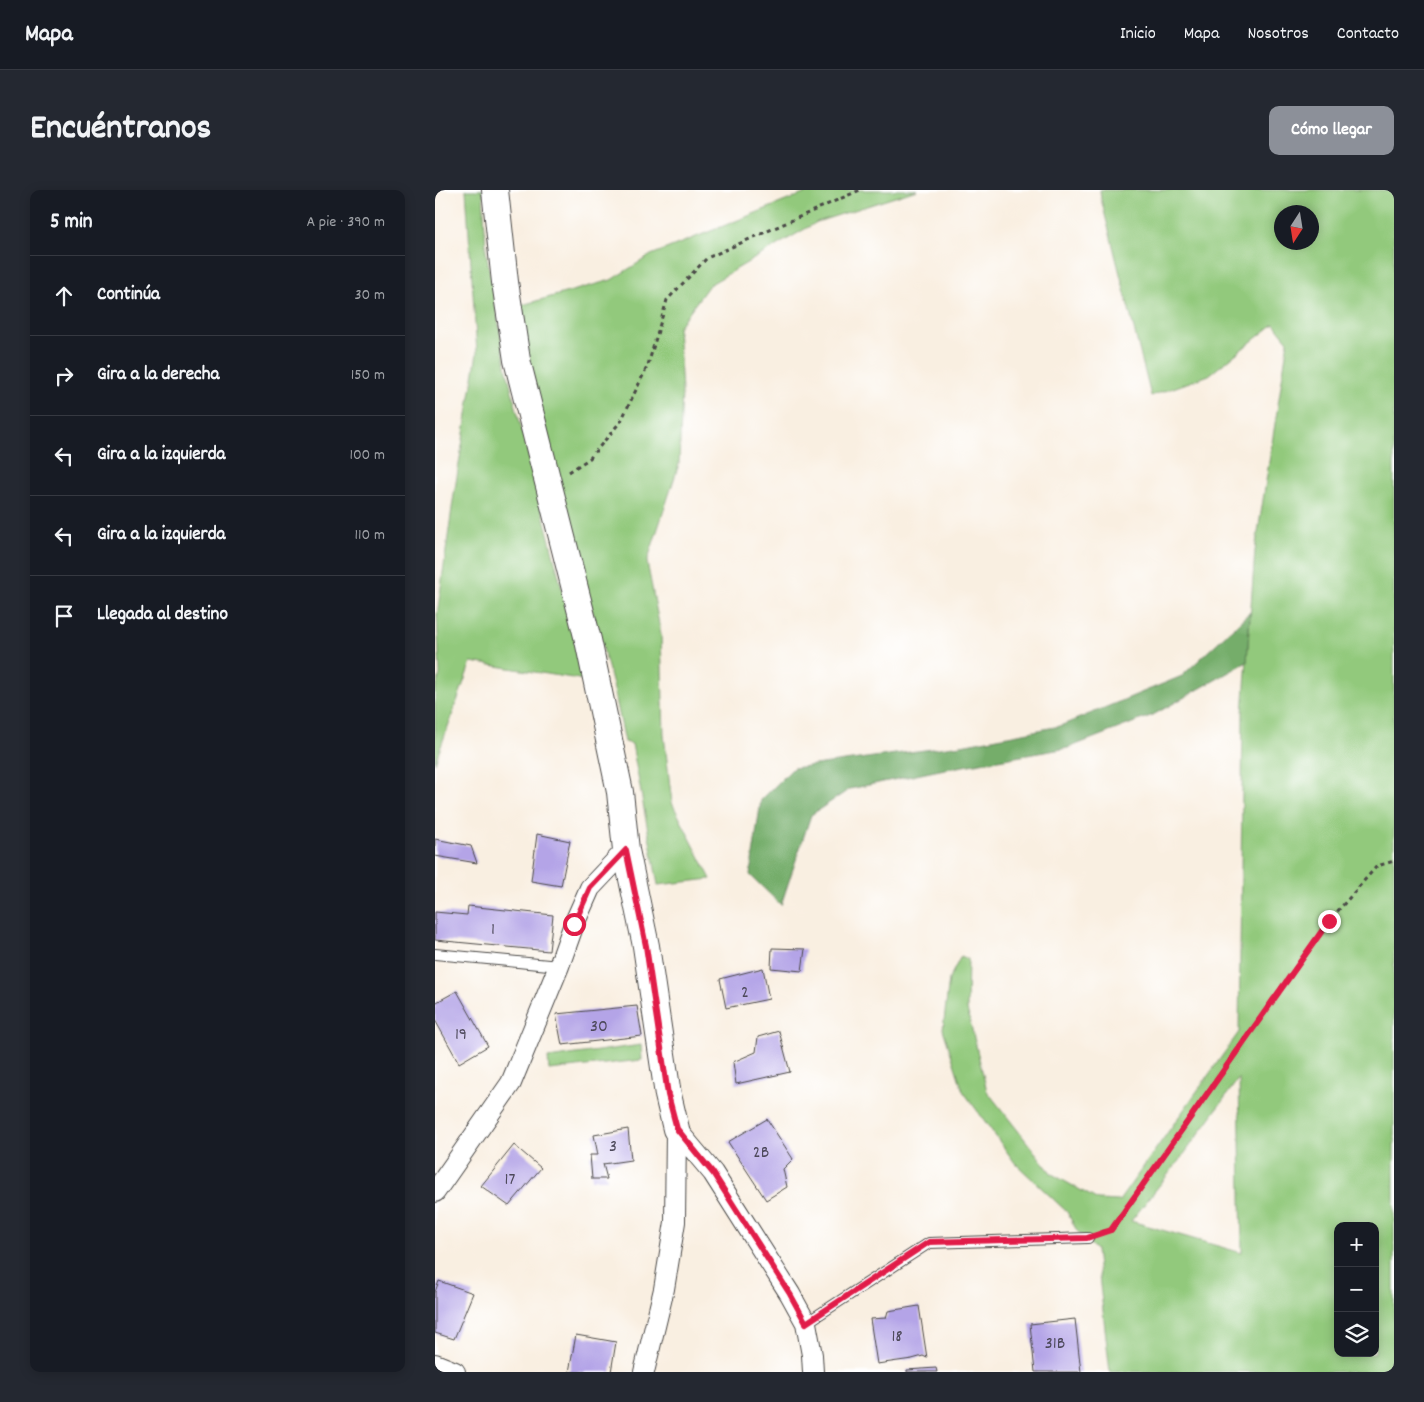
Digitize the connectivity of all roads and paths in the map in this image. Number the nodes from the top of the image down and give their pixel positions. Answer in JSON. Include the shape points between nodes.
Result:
{"nodes":[{"id":1,"x":495,"y":190,"type":"edge"},
{"id":2,"x":860,"y":190,"type":"edge"},
{"id":3,"x":549,"y":487,"type":"junction"},
{"id":4,"x":626,"y":850,"type":"junction"},
{"id":5,"x":1394,"y":861,"type":"edge"},
{"id":6,"x":435,"y":954,"type":"edge"},
{"id":7,"x":559,"y":966,"type":"junction"},
{"id":8,"x":677,"y":1129,"type":"junction"},
{"id":9,"x":435,"y":1192,"type":"edge"},
{"id":10,"x":1087,"y":1238,"type":"joint"},
{"id":11,"x":806,"y":1323,"type":"junction"},
{"id":12,"x":435,"y":1364,"type":"edge"},
{"id":13,"x":455,"y":1372,"type":"edge"},
{"id":14,"x":644,"y":1372,"type":"edge"},
{"id":15,"x":813,"y":1372,"type":"edge"}],
"edges":[{"from":1,"to":3,"type":"street","via":[[517,360]]},
{"from":2,"to":3,"type":"path","via":[[707,258],[667,300],[648,365],[621,421],[590,458]]},
{"from":3,"to":4,"type":"street","via":[[588,640],[620,792]]},
{"from":4,"to":7,"type":"street","via":[[590,888]]},
{"from":4,"to":8,"type":"street","via":[[646,946],[668,1095]]},
{"from":5,"to":10,"type":"path","via":[[1377,866],[1329,921],[1111,1230]]},
{"from":6,"to":7,"type":"lane"},
{"from":7,"to":9,"type":"street","via":[[511,1083]]},
{"from":8,"to":11,"type":"street","via":[[713,1173]]},
{"from":8,"to":14,"type":"street","via":[[675,1222],[664,1289]]},
{"from":10,"to":11,"type":"lane","via":[[929,1242]]},
{"from":11,"to":15,"type":"street"},
{"from":12,"to":13,"type":"street"}]}
